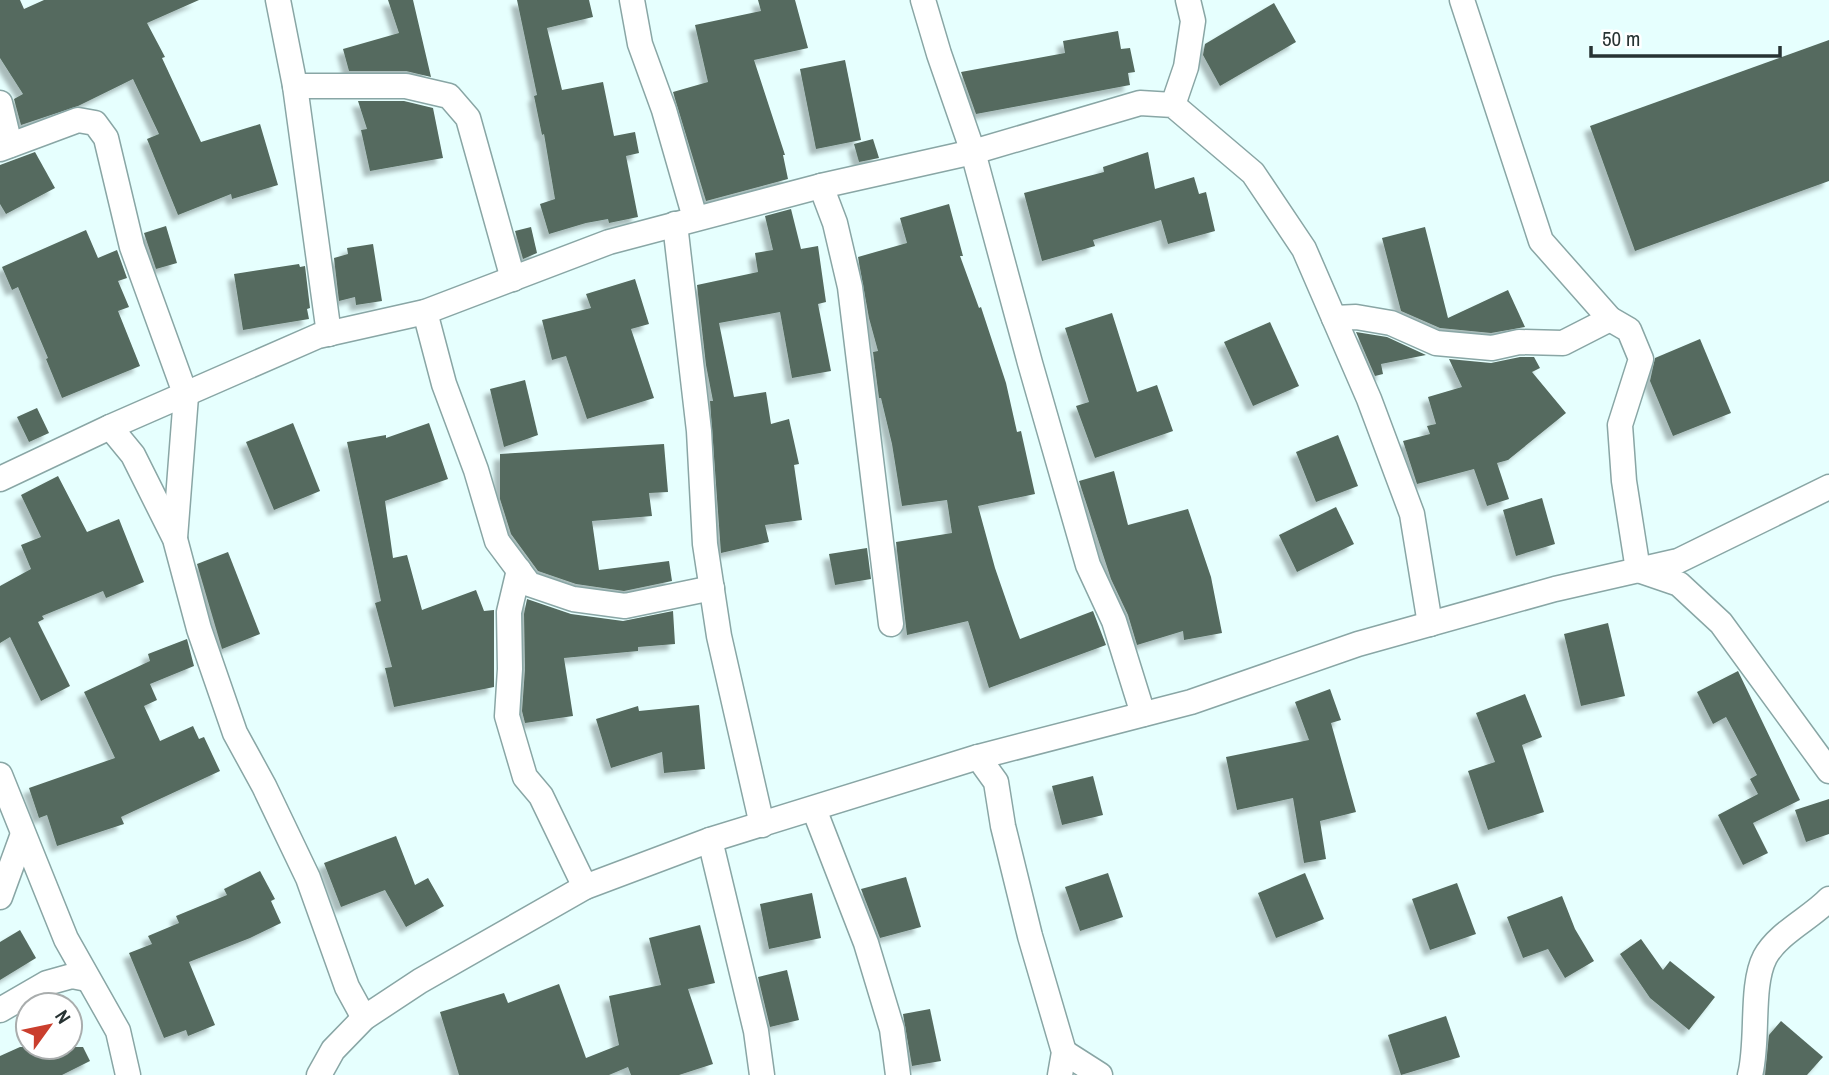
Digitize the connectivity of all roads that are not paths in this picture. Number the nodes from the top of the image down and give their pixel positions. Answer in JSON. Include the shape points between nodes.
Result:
{"nodes":[{"id":1,"x":278,"y":0,"type":"edge"},
{"id":2,"x":632,"y":0,"type":"edge"},
{"id":3,"x":923,"y":0,"type":"edge"},
{"id":4,"x":1188,"y":0,"type":"edge"},
{"id":5,"x":1462,"y":0,"type":"edge"},
{"id":6,"x":295,"y":86,"type":"junction"},
{"id":7,"x":0,"y":103,"type":"edge"},
{"id":8,"x":1173,"y":105,"type":"junction"},
{"id":9,"x":5,"y":147,"type":"edge"},
{"id":10,"x":973,"y":152,"type":"junction"},
{"id":11,"x":821,"y":186,"type":"junction"},
{"id":12,"x":685,"y":221,"type":"junction"},
{"id":13,"x":513,"y":279,"type":"junction"},
{"id":14,"x":425,"y":312,"type":"junction"},
{"id":15,"x":1334,"y":318,"type":"junction"},
{"id":16,"x":1610,"y":319,"type":"junction"},
{"id":17,"x":329,"y":334,"type":"junction"},
{"id":18,"x":186,"y":396,"type":"junction"},
{"id":19,"x":110,"y":427,"type":"junction"},
{"id":20,"x":0,"y":480,"type":"edge"},
{"id":21,"x":1829,"y":487,"type":"edge"},
{"id":22,"x":175,"y":538,"type":"junction"},
{"id":23,"x":519,"y":569,"type":"junction"},
{"id":24,"x":1638,"y":570,"type":"junction"},
{"id":25,"x":712,"y":588,"type":"junction"},
{"id":26,"x":891,"y":624,"type":"dead end"},
{"id":27,"x":1430,"y":624,"type":"junction"},
{"id":28,"x":1143,"y":714,"type":"junction"},
{"id":29,"x":978,"y":757,"type":"junction"},
{"id":30,"x":1829,"y":771,"type":"edge"},
{"id":31,"x":0,"y":775,"type":"edge"},
{"id":32,"x":814,"y":809,"type":"junction"},
{"id":33,"x":762,"y":825,"type":"junction"},
{"id":34,"x":23,"y":834,"type":"junction"},
{"id":35,"x":710,"y":840,"type":"junction"},
{"id":36,"x":584,"y":887,"type":"junction"},
{"id":37,"x":0,"y":897,"type":"edge"},
{"id":38,"x":1829,"y":899,"type":"edge"},
{"id":39,"x":87,"y":979,"type":"junction"},
{"id":40,"x":0,"y":1010,"type":"edge"},
{"id":41,"x":364,"y":1018,"type":"junction"},
{"id":42,"x":1062,"y":1064,"type":"edge"},
{"id":43,"x":128,"y":1075,"type":"edge"},
{"id":44,"x":319,"y":1075,"type":"edge"},
{"id":45,"x":762,"y":1075,"type":"edge"},
{"id":46,"x":898,"y":1075,"type":"edge"},
{"id":47,"x":1100,"y":1075,"type":"edge"},
{"id":48,"x":1750,"y":1075,"type":"edge"}],
"edges":[{"from":1,"to":6,"type":"street"},
{"from":2,"to":12,"type":"street","via":[[640,44],[664,110]]},
{"from":3,"to":10,"type":"street"},
{"from":4,"to":8,"type":"street","via":[[1194,21]]},
{"from":5,"to":16,"type":"street","via":[[1541,242]]},
{"from":6,"to":13,"type":"street","via":[[407,86],[449,96],[468,118]]},
{"from":6,"to":17,"type":"street"},
{"from":7,"to":9,"type":"street"},
{"from":8,"to":10,"type":"street","via":[[1140,103]]},
{"from":8,"to":15,"type":"street","via":[[1253,173],[1304,249]]},
{"from":9,"to":18,"type":"street","via":[[78,120],[95,123],[106,138],[132,247]]},
{"from":10,"to":11,"type":"street"},
{"from":10,"to":28,"type":"street","via":[[1088,565],[1114,621]]},
{"from":11,"to":12,"type":"street"},
{"from":11,"to":26,"type":"street","via":[[850,287]]},
{"from":12,"to":13,"type":"street","via":[[609,242]]},
{"from":12,"to":25,"type":"street","via":[[705,544]]},
{"from":13,"to":14,"type":"street"},
{"from":14,"to":17,"type":"street"},
{"from":14,"to":23,"type":"street","via":[[497,541]]},
{"from":15,"to":16,"type":"street","via":[[1391,323],[1436,343],[1492,348],[1518,342],[1563,343]]},
{"from":15,"to":27,"type":"street","via":[[1412,514]]},
{"from":16,"to":24,"type":"street","via":[[1629,330],[1641,359],[1619,425]]},
{"from":17,"to":18,"type":"street"},
{"from":18,"to":19,"type":"street"},
{"from":18,"to":22,"type":"street"},
{"from":19,"to":20,"type":"street"},
{"from":19,"to":22,"type":"street","via":[[133,455]]},
{"from":21,"to":24,"type":"street","via":[[1678,561]]},
{"from":22,"to":41,"type":"street","via":[[235,733],[308,878],[347,986]]},
{"from":23,"to":25,"type":"street","via":[[529,584],[540,588],[573,599],[625,606]]},
{"from":23,"to":36,"type":"street","via":[[509,612],[507,716],[525,777],[541,796]]},
{"from":24,"to":27,"type":"street"},
{"from":24,"to":30,"type":"street","via":[[1679,584],[1721,624]]},
{"from":25,"to":33,"type":"street"},
{"from":27,"to":28,"type":"street"},
{"from":28,"to":29,"type":"street"},
{"from":29,"to":32,"type":"street"},
{"from":29,"to":42,"type":"street","via":[[996,782]]},
{"from":31,"to":34,"type":"street"},
{"from":32,"to":33,"type":"street"},
{"from":32,"to":46,"type":"street","via":[[866,943],[892,1029]]},
{"from":33,"to":35,"type":"street"},
{"from":34,"to":37,"type":"street"},
{"from":34,"to":39,"type":"street"},
{"from":35,"to":36,"type":"street"},
{"from":35,"to":45,"type":"street","via":[[756,1031]]},
{"from":36,"to":41,"type":"street"},
{"from":38,"to":48,"type":"street","via":[[1766,956],[1758,977]]},
{"from":39,"to":40,"type":"street","via":[[72,976],[47,983]]},
{"from":39,"to":43,"type":"street","via":[[118,1031]]},
{"from":41,"to":44,"type":"street","via":[[333,1050]]},
{"from":42,"to":47,"type":"street"}]}
